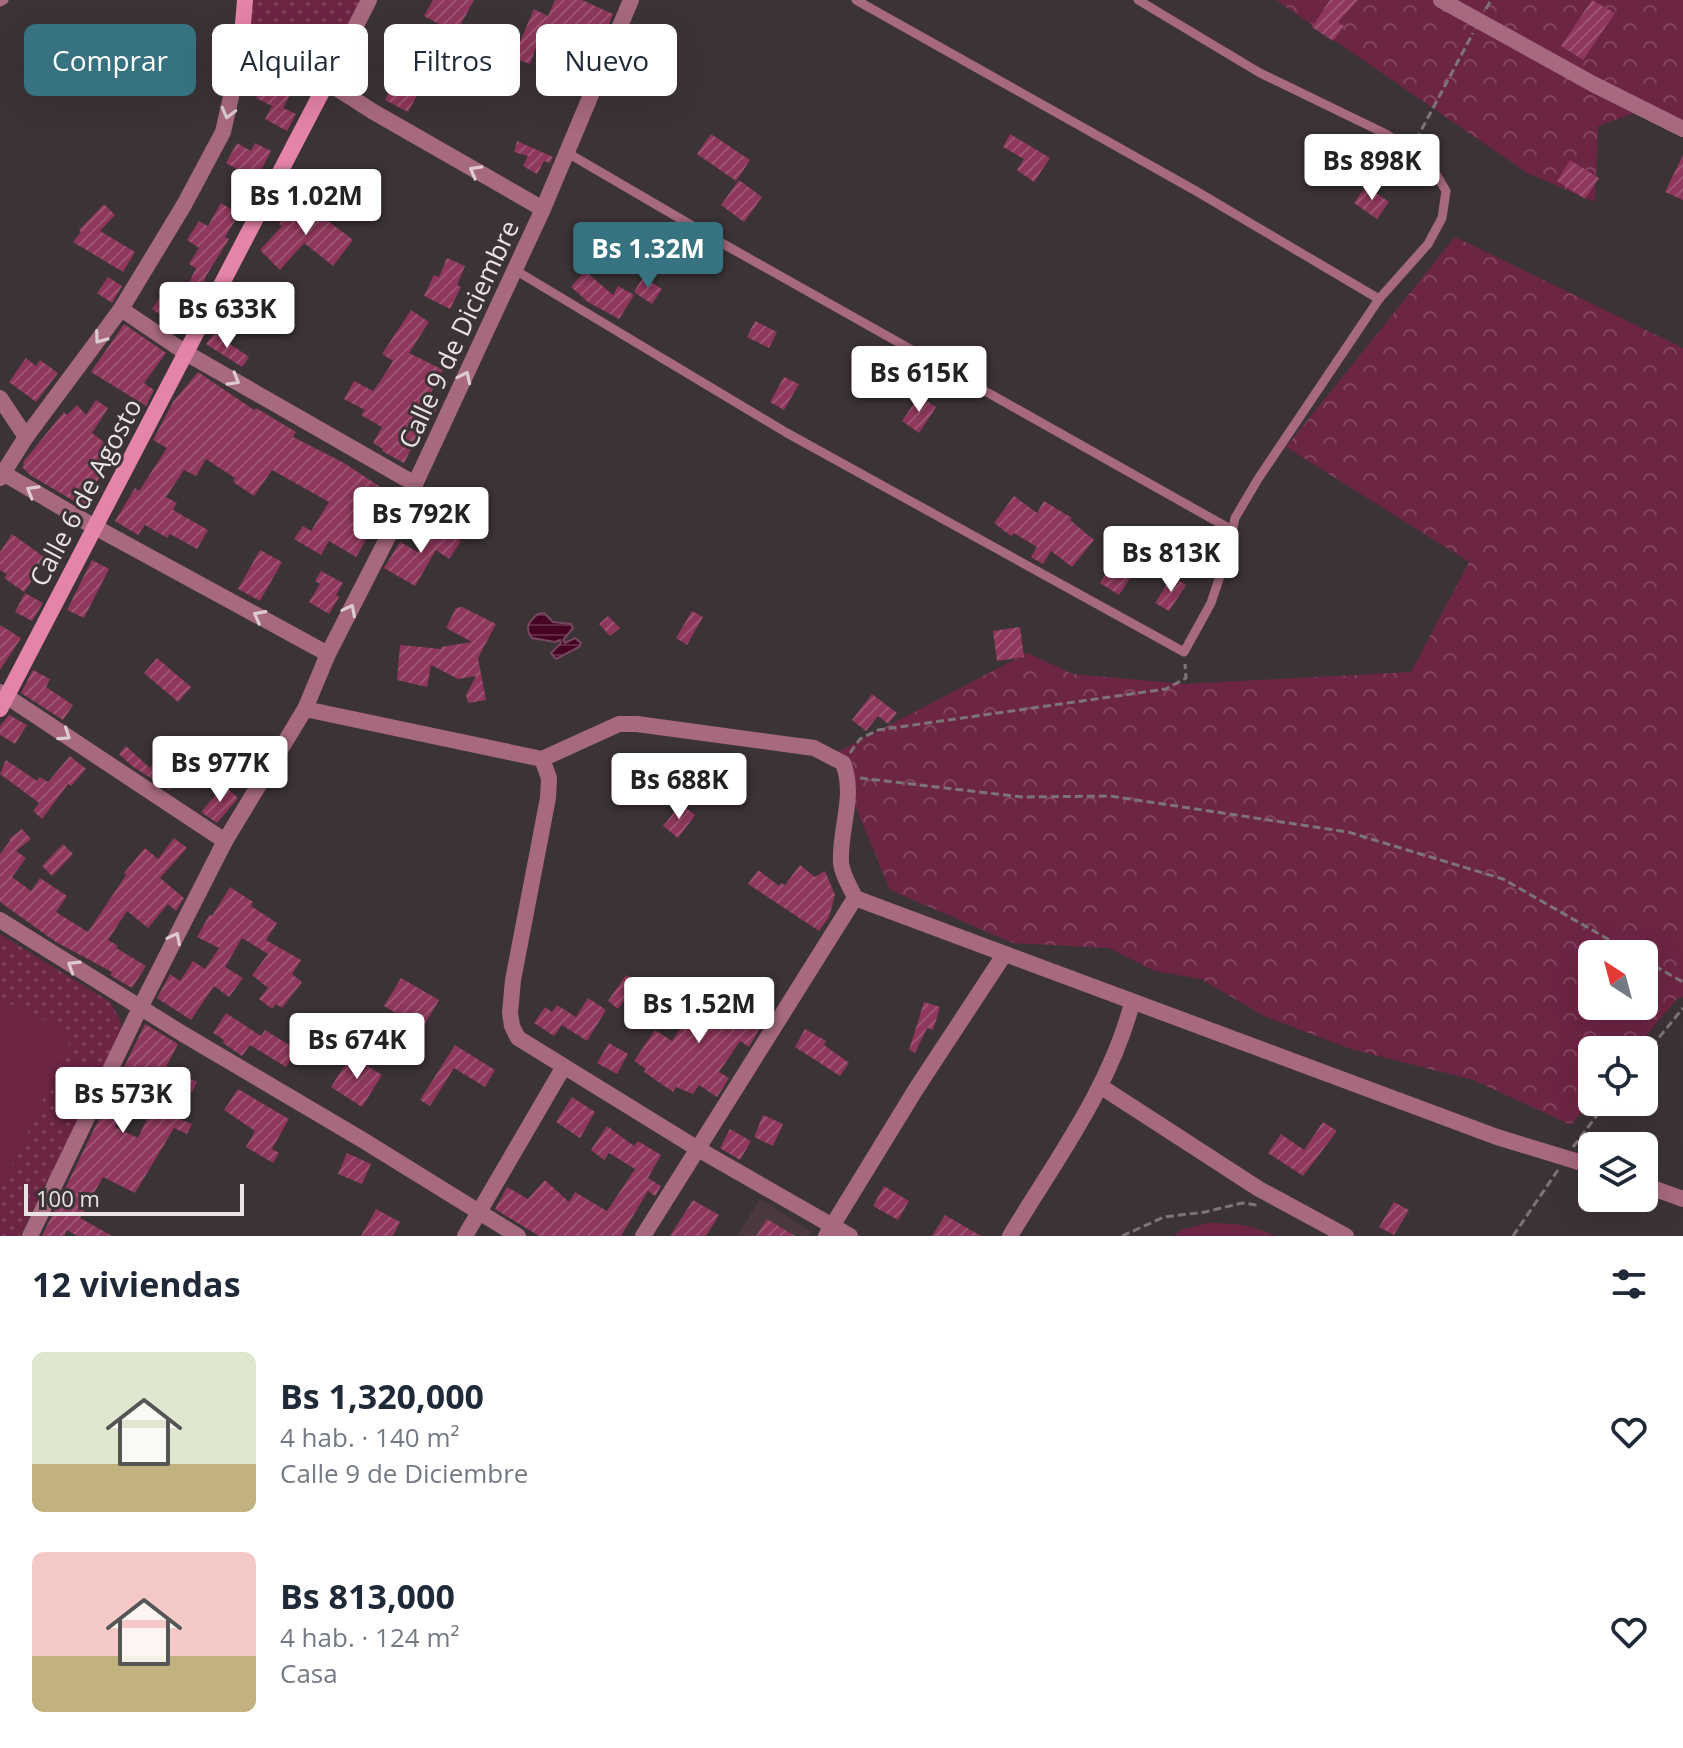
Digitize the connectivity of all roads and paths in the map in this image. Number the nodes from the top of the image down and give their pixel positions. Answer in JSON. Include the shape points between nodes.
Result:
{"nodes":[{"id":1,"x":245,"y":0,"type":"edge"},
{"id":2,"x":369,"y":0,"type":"edge"},
{"id":3,"x":631,"y":0,"type":"edge"},
{"id":4,"x":856,"y":0,"type":"edge"},
{"id":5,"x":1138,"y":0,"type":"edge"},
{"id":6,"x":1441,"y":0,"type":"edge"},
{"id":7,"x":1491,"y":0,"type":"edge"},
{"id":8,"x":1480,"y":21,"type":"junction"},
{"id":9,"x":243,"y":24,"type":"edge"},
{"id":10,"x":357,"y":24,"type":"edge"},
{"id":11,"x":232,"y":96,"type":"edge"},
{"id":12,"x":320,"y":96,"type":"edge"},
{"id":13,"x":349,"y":96,"type":"edge"},
{"id":14,"x":1683,"y":129,"type":"edge"},
{"id":15,"x":1411,"y":150,"type":"junction"},
{"id":16,"x":566,"y":152,"type":"junction"},
{"id":17,"x":543,"y":209,"type":"junction"},
{"id":18,"x":515,"y":270,"type":"junction"},
{"id":19,"x":1379,"y":299,"type":"junction"},
{"id":20,"x":121,"y":309,"type":"junction"},
{"id":21,"x":186,"y":353,"type":"junction"},
{"id":22,"x":0,"y":398,"type":"edge"},
{"id":23,"x":26,"y":437,"type":"junction"},
{"id":24,"x":1,"y":476,"type":"edge"},
{"id":25,"x":415,"y":484,"type":"junction"},
{"id":26,"x":93,"y":526,"type":"junction"},
{"id":27,"x":1232,"y":530,"type":"junction"},
{"id":28,"x":1184,"y":652,"type":"junction"},
{"id":29,"x":328,"y":654,"type":"junction"},
{"id":30,"x":2,"y":699,"type":"edge"},
{"id":31,"x":305,"y":709,"type":"junction"},
{"id":32,"x":542,"y":759,"type":"junction"},
{"id":33,"x":846,"y":770,"type":"junction"},
{"id":34,"x":225,"y":841,"type":"junction"},
{"id":35,"x":855,"y":898,"type":"junction"},
{"id":36,"x":0,"y":920,"type":"edge"},
{"id":37,"x":1610,"y":940,"type":"edge"},
{"id":38,"x":1004,"y":955,"type":"junction"},
{"id":39,"x":1658,"y":968,"type":"edge"},
{"id":40,"x":1683,"y":982,"type":"edge"},
{"id":41,"x":1132,"y":1003,"type":"junction"},
{"id":42,"x":140,"y":1008,"type":"junction"},
{"id":43,"x":1683,"y":1008,"type":"edge"},
{"id":44,"x":1658,"y":1039,"type":"edge"},
{"id":45,"x":563,"y":1068,"type":"junction"},
{"id":46,"x":1100,"y":1086,"type":"junction"},
{"id":47,"x":698,"y":1149,"type":"junction"},
{"id":48,"x":1578,"y":1162,"type":"edge"},
{"id":49,"x":1658,"y":1190,"type":"edge"},
{"id":50,"x":1683,"y":1199,"type":"edge"},
{"id":51,"x":1263,"y":1206,"type":"dead end"},
{"id":52,"x":478,"y":1212,"type":"junction"},
{"id":53,"x":829,"y":1231,"type":"edge"},
{"id":54,"x":30,"y":1236,"type":"edge"},
{"id":55,"x":465,"y":1236,"type":"edge"},
{"id":56,"x":518,"y":1236,"type":"edge"},
{"id":57,"x":643,"y":1236,"type":"edge"},
{"id":58,"x":850,"y":1236,"type":"edge"},
{"id":59,"x":1010,"y":1236,"type":"edge"},
{"id":60,"x":1122,"y":1236,"type":"edge"},
{"id":61,"x":1346,"y":1236,"type":"edge"}],
"edges":[{"from":1,"to":9,"type":"main road"},
{"from":2,"to":10,"type":"street","name":"Calle 6 de Agosto"},
{"from":3,"to":16,"type":"street","name":"Calle 9 de Diciembre"},
{"from":4,"to":19,"type":"lane"},
{"from":5,"to":15,"type":"lane","via":[[1260,73]]},
{"from":6,"to":8,"type":"street"},
{"from":7,"to":8,"type":"path"},
{"from":8,"to":14,"type":"street"},
{"from":8,"to":15,"type":"path"},
{"from":11,"to":20,"type":"street","one_way":true,"via":[[223,132]]},
{"from":12,"to":21,"type":"main road","name":"Calle 6 de Agosto"},
{"from":17,"to":13,"type":"street","one_way":true},
{"from":15,"to":19,"type":"lane","via":[[1429,162],[1446,191],[1442,218],[1428,244]]},
{"from":16,"to":17,"type":"street","name":"Calle 9 de Diciembre"},
{"from":16,"to":27,"type":"lane"},
{"from":17,"to":18,"type":"street","name":"Calle 9 de Diciembre"},
{"from":25,"to":18,"type":"street","name":"Calle 9 de Diciembre","one_way":true},
{"from":18,"to":28,"type":"lane","via":[[787,433]]},
{"from":19,"to":27,"type":"lane","via":[[1258,479]]},
{"from":20,"to":21,"type":"street"},
{"from":20,"to":23,"type":"street","one_way":true},
{"from":21,"to":25,"type":"street","one_way":true},
{"from":21,"to":26,"type":"main road","name":"Calle 6 de Agosto"},
{"from":22,"to":23,"type":"street"},
{"from":23,"to":24,"type":"street"},
{"from":26,"to":24,"type":"street","one_way":true},
{"from":29,"to":25,"type":"street","name":"Calle 9 de Diciembre","one_way":true},
{"from":29,"to":26,"type":"street","one_way":true},
{"from":26,"to":30,"type":"main road","name":"Calle 6 de Agosto"},
{"from":27,"to":28,"type":"lane","via":[[1211,603]]},
{"from":28,"to":33,"type":"path","via":[[1186,678],[1166,689],[878,730],[860,739]]},
{"from":29,"to":31,"type":"street","name":"Calle 9 de Diciembre"},
{"from":30,"to":34,"type":"street","one_way":true},
{"from":31,"to":32,"type":"street"},
{"from":31,"to":34,"type":"street","name":"Calle 9 de Diciembre"},
{"from":32,"to":33,"type":"street","via":[[619,724],[637,724],[814,748]]},
{"from":32,"to":45,"type":"street","via":[[549,778],[548,798],[510,1013],[518,1038]]},
{"from":33,"to":35,"type":"street","via":[[849,796],[841,867]]},
{"from":33,"to":37,"type":"path","via":[[1022,797],[1110,796],[1348,832],[1503,879]]},
{"from":42,"to":34,"type":"street","name":"Calle 9 de Diciembre","one_way":true},
{"from":35,"to":38,"type":"street"},
{"from":35,"to":47,"type":"street"},
{"from":42,"to":36,"type":"street","one_way":true},
{"from":38,"to":41,"type":"street"},
{"from":38,"to":53,"type":"street"},
{"from":39,"to":40,"type":"path"},
{"from":41,"to":46,"type":"street","via":[[1123,1040]]},
{"from":41,"to":48,"type":"street"},
{"from":42,"to":52,"type":"street"},
{"from":42,"to":54,"type":"street","name":"Calle 9 de Diciembre"},
{"from":43,"to":44,"type":"path"},
{"from":45,"to":47,"type":"street"},
{"from":45,"to":52,"type":"street"},
{"from":46,"to":59,"type":"street"},
{"from":46,"to":61,"type":"street","via":[[1259,1189]]},
{"from":47,"to":53,"type":"street"},
{"from":47,"to":57,"type":"street"},
{"from":49,"to":50,"type":"street"},
{"from":51,"to":60,"type":"path","via":[[1242,1203],[1164,1217]]},
{"from":52,"to":55,"type":"street"},
{"from":52,"to":56,"type":"street"},
{"from":53,"to":58,"type":"street"}]}
